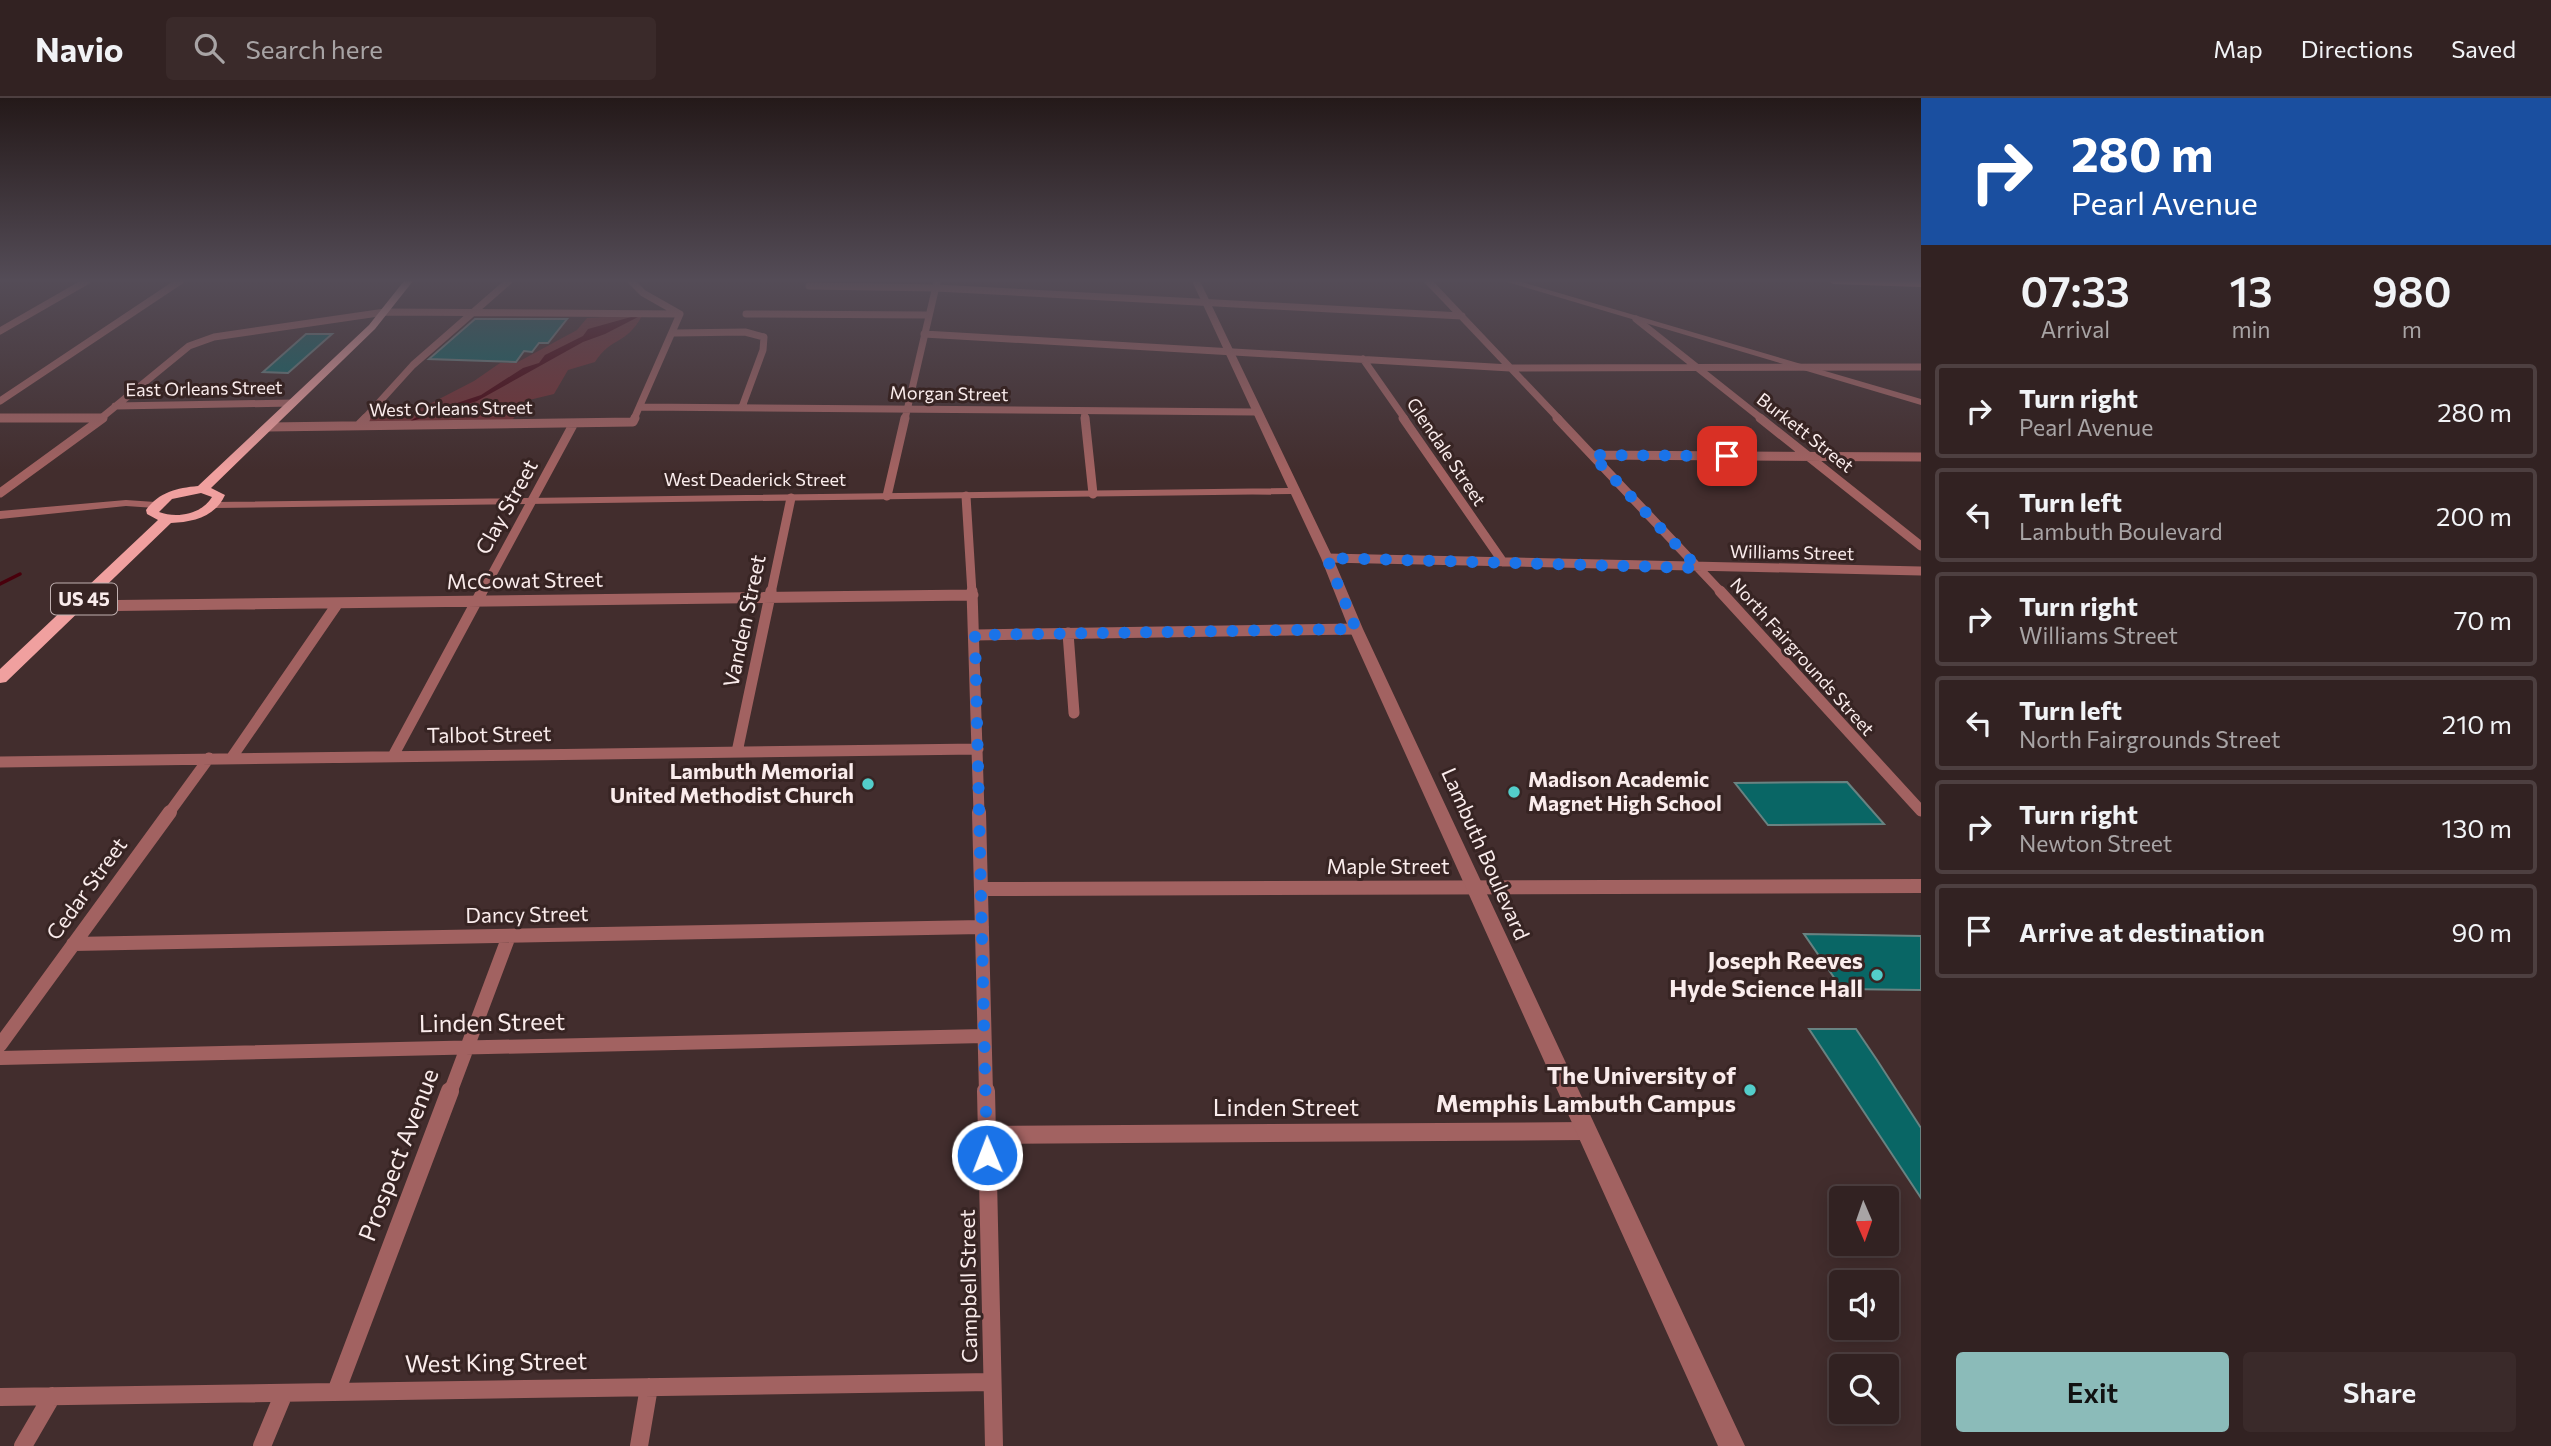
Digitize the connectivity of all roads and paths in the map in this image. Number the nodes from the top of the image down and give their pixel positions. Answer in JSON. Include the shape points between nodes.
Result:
{"nodes":[{"id":1,"x":86,"y":344,"type":"edge"},
{"id":2,"x":195,"y":344,"type":"edge"},
{"id":3,"x":353,"y":344,"type":"edge"},
{"id":4,"x":437,"y":344,"type":"edge"},
{"id":5,"x":670,"y":344,"type":"edge"},
{"id":6,"x":763,"y":344,"type":"edge"},
{"id":7,"x":922,"y":344,"type":"edge"},
{"id":8,"x":1091,"y":344,"type":"edge"},
{"id":9,"x":1224,"y":344,"type":"edge"},
{"id":10,"x":1488,"y":344,"type":"edge"},
{"id":11,"x":1667,"y":344,"type":"edge"},
{"id":12,"x":1721,"y":344,"type":"edge"},
{"id":13,"x":1228,"y":352,"type":"junction"},
{"id":14,"x":1363,"y":359,"type":"junction"},
{"id":15,"x":1696,"y":367,"type":"junction"},
{"id":16,"x":1921,"y":367,"type":"edge"},
{"id":17,"x":1510,"y":368,"type":"junction"},
{"id":18,"x":1804,"y":368,"type":"junction"},
{"id":19,"x":0,"y":401,"type":"edge"},
{"id":20,"x":1921,"y":402,"type":"edge"},
{"id":21,"x":293,"y":403,"type":"junction"},
{"id":22,"x":115,"y":406,"type":"junction"},
{"id":23,"x":641,"y":407,"type":"junction"},
{"id":24,"x":742,"y":407,"type":"junction"},
{"id":25,"x":907,"y":409,"type":"junction"},
{"id":26,"x":1084,"y":411,"type":"junction"},
{"id":27,"x":1256,"y":412,"type":"junction"},
{"id":28,"x":0,"y":418,"type":"edge"},
{"id":29,"x":102,"y":418,"type":"junction"},
{"id":30,"x":574,"y":423,"type":"junction"},
{"id":31,"x":359,"y":425,"type":"junction"},
{"id":32,"x":268,"y":426,"type":"junction"},
{"id":33,"x":1592,"y":455,"type":"junction"},
{"id":34,"x":1808,"y":456,"type":"junction"},
{"id":35,"x":1921,"y":457,"type":"edge"},
{"id":36,"x":202,"y":489,"type":"junction"},
{"id":37,"x":1294,"y":491,"type":"junction"},
{"id":38,"x":0,"y":493,"type":"edge"},
{"id":39,"x":1093,"y":494,"type":"junction"},
{"id":40,"x":887,"y":496,"type":"junction"},
{"id":41,"x":966,"y":496,"type":"junction"},
{"id":42,"x":533,"y":498,"type":"junction"},
{"id":43,"x":791,"y":498,"type":"junction"},
{"id":44,"x":155,"y":505,"type":"junction"},
{"id":45,"x":215,"y":505,"type":"junction"},
{"id":46,"x":0,"y":515,"type":"edge"},
{"id":47,"x":167,"y":519,"type":"junction"},
{"id":48,"x":1921,"y":546,"type":"edge"},
{"id":49,"x":1327,"y":558,"type":"junction"},
{"id":50,"x":1503,"y":562,"type":"junction"},
{"id":51,"x":1698,"y":568,"type":"junction"},
{"id":52,"x":1921,"y":571,"type":"edge"},
{"id":53,"x":973,"y":595,"type":"junction"},
{"id":54,"x":770,"y":598,"type":"junction"},
{"id":55,"x":477,"y":601,"type":"junction"},
{"id":56,"x":338,"y":603,"type":"junction"},
{"id":57,"x":77,"y":606,"type":"junction"},
{"id":58,"x":1356,"y":629,"type":"junction"},
{"id":59,"x":1068,"y":633,"type":"junction"},
{"id":60,"x":975,"y":635,"type":"junction"},
{"id":61,"x":0,"y":678,"type":"edge"},
{"id":62,"x":1074,"y":713,"type":"dead end"},
{"id":63,"x":978,"y":749,"type":"junction"},
{"id":64,"x":737,"y":752,"type":"junction"},
{"id":65,"x":393,"y":756,"type":"junction"},
{"id":66,"x":232,"y":757,"type":"junction"},
{"id":67,"x":209,"y":758,"type":"junction"},
{"id":68,"x":0,"y":762,"type":"edge"},
{"id":69,"x":1921,"y":811,"type":"edge"},
{"id":70,"x":1921,"y":887,"type":"edge"},
{"id":71,"x":1476,"y":888,"type":"junction"},
{"id":72,"x":981,"y":890,"type":"junction"},
{"id":73,"x":982,"y":927,"type":"junction"},
{"id":74,"x":509,"y":936,"type":"junction"},
{"id":75,"x":73,"y":944,"type":"junction"},
{"id":76,"x":984,"y":1036,"type":"junction"},
{"id":77,"x":0,"y":1045,"type":"edge"},
{"id":78,"x":468,"y":1048,"type":"junction"},
{"id":79,"x":0,"y":1058,"type":"edge"},
{"id":80,"x":1586,"y":1130,"type":"junction"},
{"id":81,"x":986,"y":1135,"type":"junction"},
{"id":82,"x":992,"y":1382,"type":"junction"},
{"id":83,"x":649,"y":1387,"type":"junction"},
{"id":84,"x":336,"y":1392,"type":"junction"},
{"id":85,"x":284,"y":1393,"type":"junction"},
{"id":86,"x":0,"y":1396,"type":"edge"},
{"id":87,"x":51,"y":1396,"type":"junction"},
{"id":88,"x":23,"y":1446,"type":"edge"},
{"id":89,"x":262,"y":1446,"type":"edge"},
{"id":90,"x":639,"y":1446,"type":"edge"},
{"id":91,"x":994,"y":1446,"type":"edge"},
{"id":92,"x":1732,"y":1446,"type":"edge"}],
"edges":[{"from":1,"to":19,"type":"street"},
{"from":2,"to":22,"type":"street"},
{"from":3,"to":21,"type":"main road"},
{"from":4,"to":31,"type":"street"},
{"from":5,"to":23,"type":"street"},
{"from":6,"to":24,"type":"street"},
{"from":7,"to":25,"type":"street"},
{"from":8,"to":13,"type":"street"},
{"from":9,"to":13,"type":"street","name":"Lambuth Boulevard"},
{"from":10,"to":17,"type":"street","name":"North Fairgrounds Street"},
{"from":11,"to":15,"type":"street","name":"Burkett Street"},
{"from":12,"to":18,"type":"street"},
{"from":13,"to":14,"type":"street"},
{"from":13,"to":27,"type":"street","name":"Lambuth Boulevard"},
{"from":14,"to":17,"type":"street"},
{"from":14,"to":50,"type":"street","name":"Glendale Street"},
{"from":15,"to":17,"type":"street"},
{"from":15,"to":18,"type":"street"},
{"from":15,"to":34,"type":"street","name":"Burkett Street"},
{"from":16,"to":18,"type":"street"},
{"from":17,"to":33,"type":"street","name":"North Fairgrounds Street"},
{"from":18,"to":20,"type":"street"},
{"from":21,"to":22,"type":"street","name":"East Orleans Street"},
{"from":21,"to":32,"type":"main road"},
{"from":22,"to":29,"type":"street"},
{"from":23,"to":24,"type":"street","name":"Morgan Street"},
{"from":23,"to":30,"type":"street","name":"West Orleans Street","via":[[633,422]]},
{"from":24,"to":25,"type":"street","name":"Morgan Street"},
{"from":25,"to":26,"type":"street","name":"Morgan Street"},
{"from":25,"to":40,"type":"street"},
{"from":26,"to":27,"type":"street","name":"Morgan Street"},
{"from":26,"to":39,"type":"street"},
{"from":27,"to":37,"type":"street","name":"Lambuth Boulevard"},
{"from":28,"to":29,"type":"street","name":"East Orleans Street"},
{"from":29,"to":38,"type":"street"},
{"from":30,"to":31,"type":"street","name":"West Orleans Street"},
{"from":30,"to":42,"type":"street","name":"Clay Street"},
{"from":31,"to":32,"type":"street","name":"West Orleans Street"},
{"from":32,"to":36,"type":"main road"},
{"from":33,"to":34,"type":"street"},
{"from":33,"to":51,"type":"street","name":"North Fairgrounds Street"},
{"from":34,"to":35,"type":"street"},
{"from":34,"to":48,"type":"street","name":"Burkett Street"},
{"from":36,"to":44,"type":"main road","via":[[170,495]]},
{"from":36,"to":45,"type":"main road","via":[[216,492],[219,500]]},
{"from":37,"to":39,"type":"street","name":"West Deaderick Street"},
{"from":37,"to":49,"type":"street","name":"Lambuth Boulevard"},
{"from":39,"to":41,"type":"street","name":"West Deaderick Street"},
{"from":40,"to":41,"type":"street","name":"West Deaderick Street"},
{"from":40,"to":43,"type":"street","name":"West Deaderick Street"},
{"from":41,"to":53,"type":"street","name":"Campbell Street"},
{"from":42,"to":43,"type":"street","name":"West Deaderick Street"},
{"from":42,"to":45,"type":"street","name":"West Deaderick Street"},
{"from":42,"to":55,"type":"street","name":"Clay Street"},
{"from":43,"to":54,"type":"street","name":"Vanden Street"},
{"from":44,"to":46,"type":"street","via":[[126,503]]},
{"from":44,"to":47,"type":"main road","via":[[153,514]]},
{"from":45,"to":47,"type":"main road","via":[[188,517]]},
{"from":47,"to":57,"type":"main road","number":"US 45"},
{"from":49,"to":50,"type":"street","name":"Williams Street"},
{"from":49,"to":58,"type":"street","name":"Lambuth Boulevard"},
{"from":50,"to":51,"type":"street","name":"Williams Street"},
{"from":51,"to":52,"type":"street","name":"Williams Street"},
{"from":51,"to":69,"type":"street","name":"North Fairgrounds Street"},
{"from":53,"to":54,"type":"street","name":"McCowat Street"},
{"from":53,"to":60,"type":"street","name":"Campbell Street"},
{"from":54,"to":55,"type":"street","name":"McCowat Street"},
{"from":54,"to":64,"type":"street","name":"Vanden Street"},
{"from":55,"to":56,"type":"street","name":"McCowat Street"},
{"from":55,"to":65,"type":"street","name":"Clay Street"},
{"from":56,"to":57,"type":"street","name":"McCowat Street"},
{"from":56,"to":66,"type":"street"},
{"from":57,"to":61,"type":"main road","number":"US 45"},
{"from":58,"to":59,"type":"street"},
{"from":58,"to":71,"type":"street","name":"Lambuth Boulevard"},
{"from":59,"to":60,"type":"street"},
{"from":59,"to":62,"type":"street"},
{"from":60,"to":63,"type":"street","name":"Campbell Street"},
{"from":63,"to":64,"type":"street","name":"Talbot Street"},
{"from":63,"to":72,"type":"street","name":"Campbell Street"},
{"from":64,"to":65,"type":"street","name":"Talbot Street"},
{"from":65,"to":66,"type":"street","name":"Talbot Street"},
{"from":66,"to":67,"type":"street","name":"Talbot Street"},
{"from":67,"to":68,"type":"street","name":"Talbot Street"},
{"from":67,"to":75,"type":"street","name":"Cedar Street"},
{"from":70,"to":71,"type":"street","name":"Maple Street"},
{"from":71,"to":72,"type":"street","name":"Maple Street"},
{"from":71,"to":80,"type":"street","name":"Lambuth Boulevard"},
{"from":72,"to":73,"type":"street","name":"Campbell Street"},
{"from":73,"to":74,"type":"street","name":"Dancy Street"},
{"from":73,"to":76,"type":"street","name":"Campbell Street"},
{"from":74,"to":75,"type":"street","name":"Dancy Street"},
{"from":74,"to":78,"type":"street","name":"Prospect Avenue"},
{"from":75,"to":77,"type":"street","name":"Cedar Street"},
{"from":76,"to":78,"type":"street","name":"Linden Street"},
{"from":76,"to":81,"type":"street","name":"Campbell Street"},
{"from":78,"to":79,"type":"street","name":"Linden Street"},
{"from":78,"to":84,"type":"street","name":"Prospect Avenue"},
{"from":80,"to":81,"type":"street","name":"Linden Street"},
{"from":80,"to":92,"type":"street","name":"Lambuth Boulevard"},
{"from":81,"to":82,"type":"street","name":"Campbell Street"},
{"from":82,"to":83,"type":"street","name":"West King Street"},
{"from":82,"to":91,"type":"street","name":"Campbell Street"},
{"from":83,"to":84,"type":"street","name":"West King Street"},
{"from":83,"to":90,"type":"street"},
{"from":84,"to":85,"type":"street","name":"West King Street"},
{"from":85,"to":87,"type":"street","name":"West King Street"},
{"from":85,"to":89,"type":"street"},
{"from":86,"to":87,"type":"street","name":"West King Street"},
{"from":87,"to":88,"type":"street"}]}
